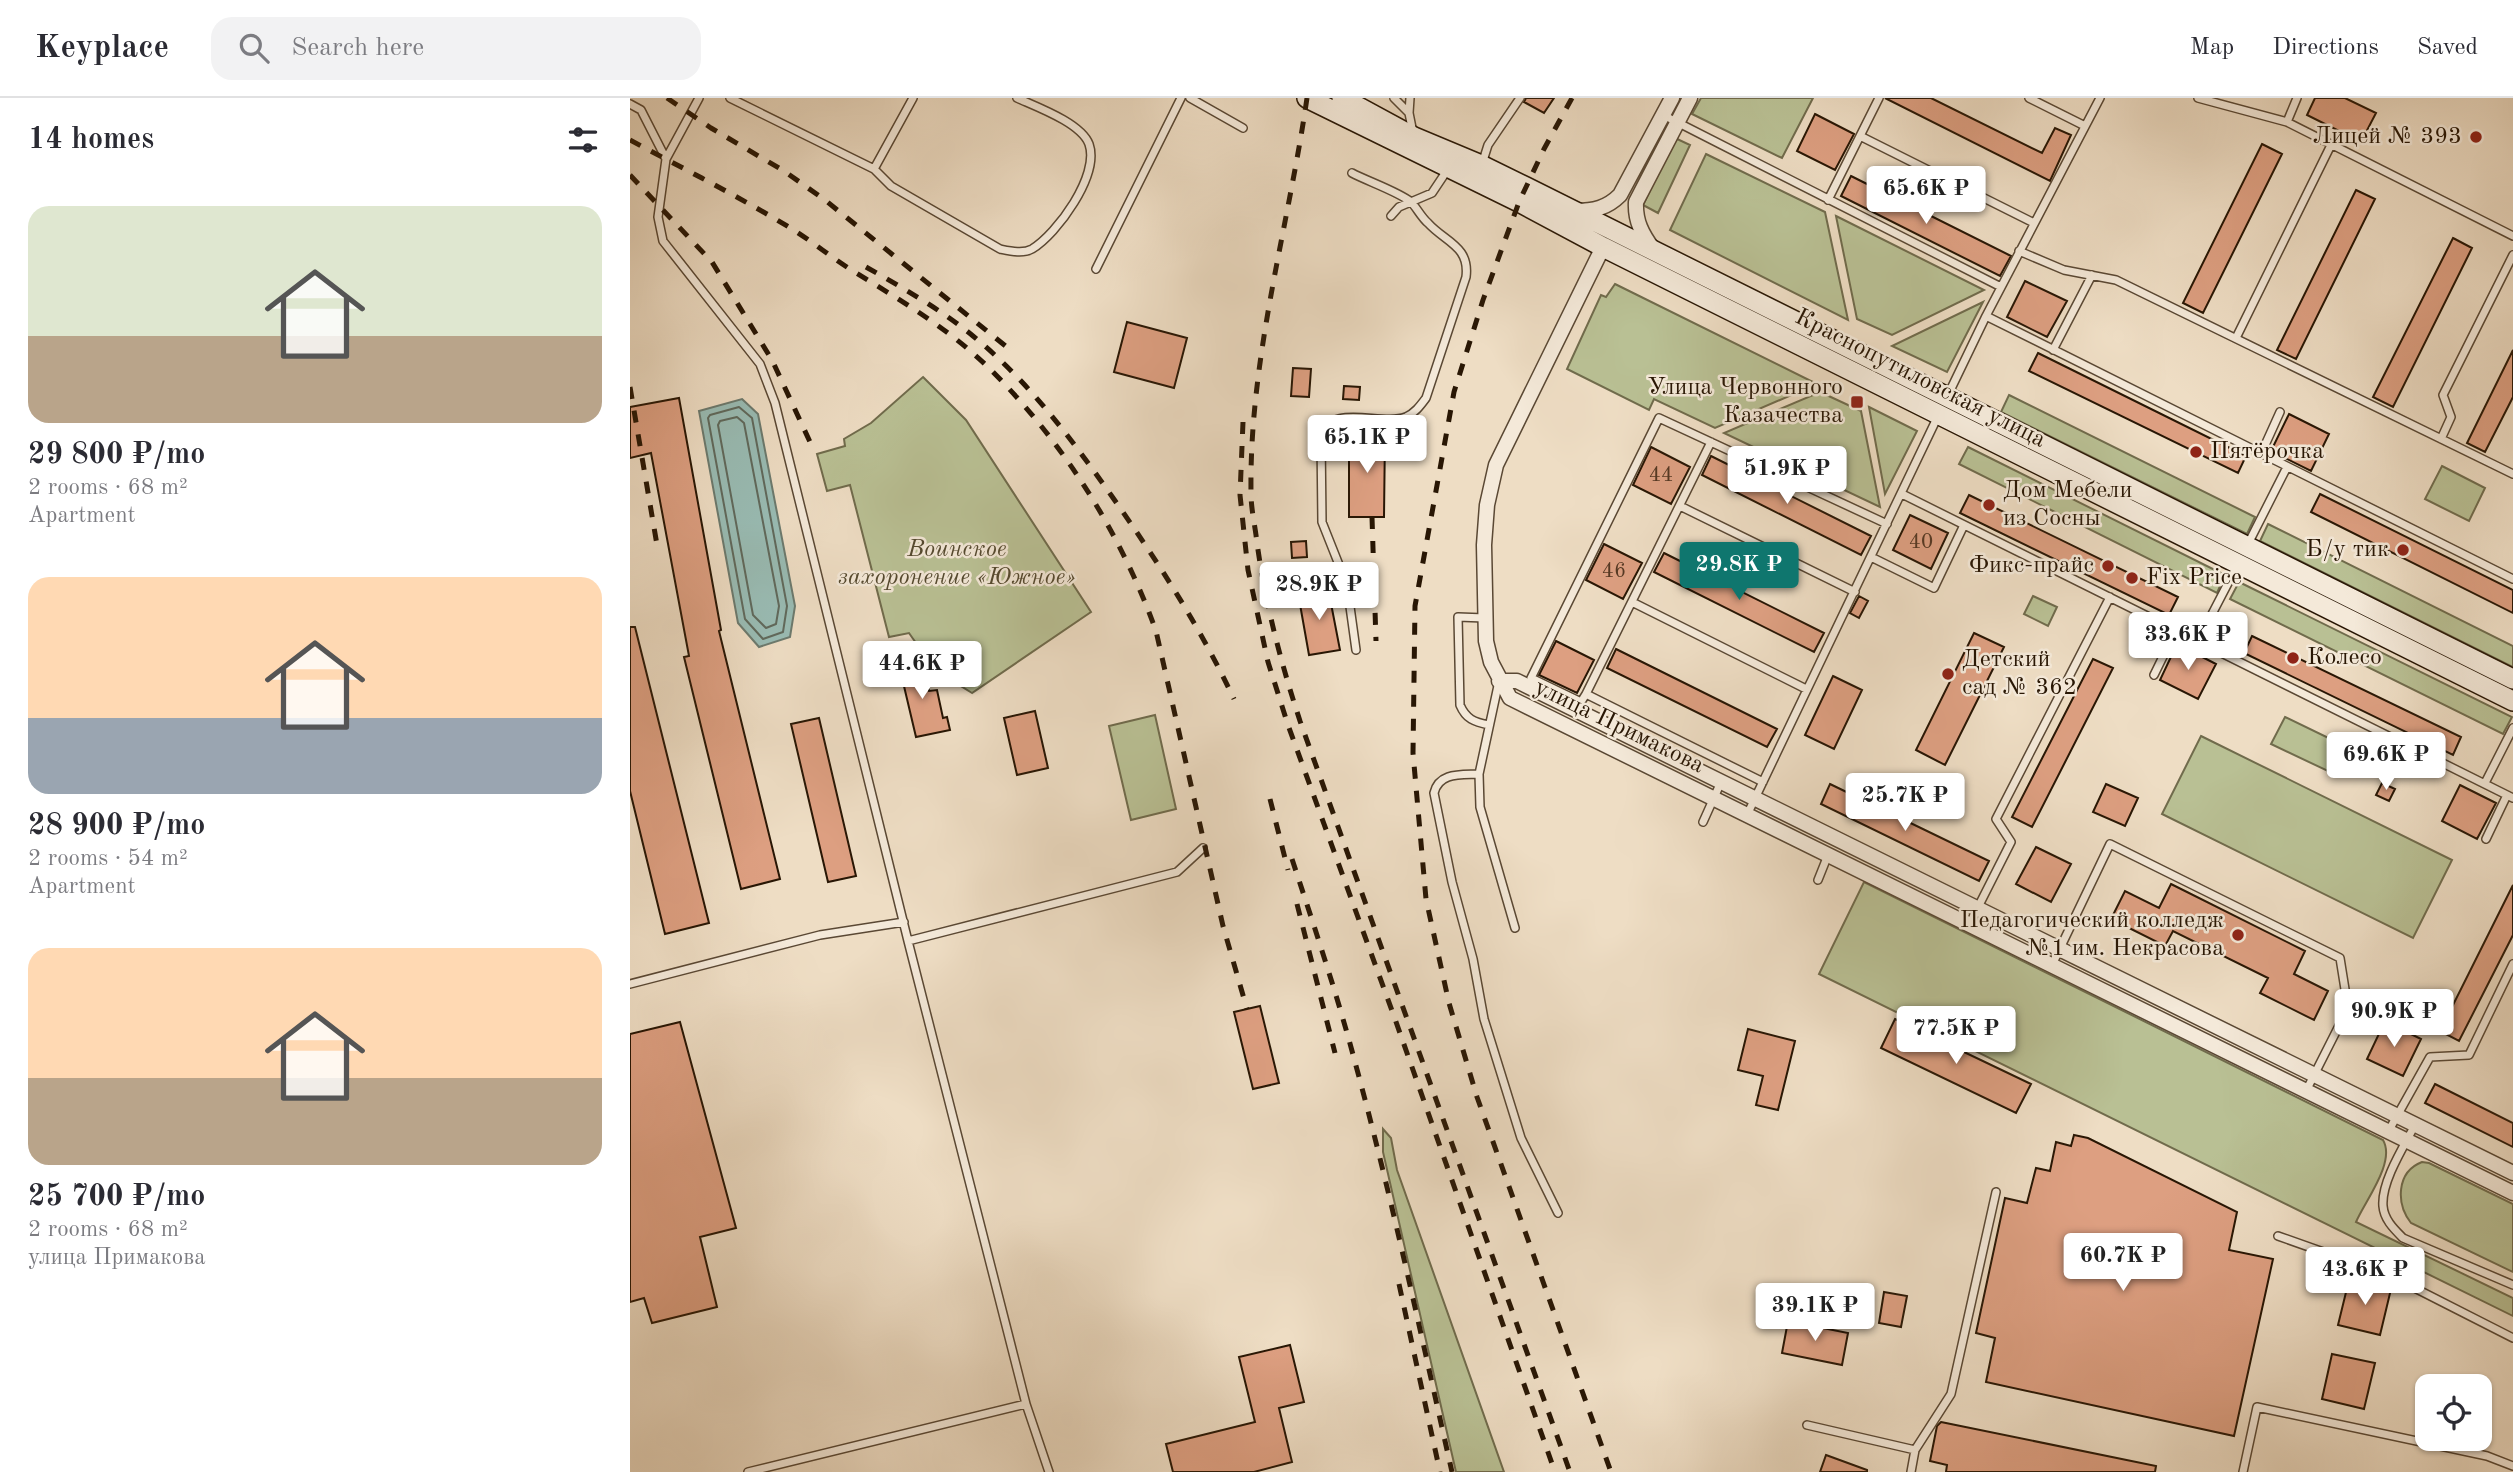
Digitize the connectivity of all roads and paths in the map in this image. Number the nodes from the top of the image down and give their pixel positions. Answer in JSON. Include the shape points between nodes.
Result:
{"nodes":[{"id":1,"x":699,"y":98,"type":"edge"},
{"id":2,"x":730,"y":98,"type":"edge"},
{"id":3,"x":913,"y":98,"type":"edge"},
{"id":4,"x":1017,"y":98,"type":"edge"},
{"id":5,"x":1181,"y":98,"type":"edge"},
{"id":6,"x":1190,"y":98,"type":"edge"},
{"id":7,"x":1307,"y":98,"type":"edge"},
{"id":8,"x":1342,"y":98,"type":"edge"},
{"id":9,"x":1394,"y":98,"type":"edge"},
{"id":10,"x":1410,"y":98,"type":"edge"},
{"id":11,"x":1520,"y":98,"type":"edge"},
{"id":12,"x":1672,"y":98,"type":"edge"},
{"id":13,"x":1690,"y":98,"type":"edge"},
{"id":14,"x":1879,"y":98,"type":"edge"},
{"id":15,"x":2029,"y":98,"type":"edge"},
{"id":16,"x":2100,"y":98,"type":"edge"},
{"id":17,"x":2198,"y":98,"type":"edge"},
{"id":18,"x":2297,"y":98,"type":"edge"},
{"id":19,"x":630,"y":104,"type":"edge"},
{"id":20,"x":1409,"y":113,"type":"junction"},
{"id":21,"x":1663,"y":115,"type":"junction"},
{"id":22,"x":1677,"y":122,"type":"junction"},
{"id":23,"x":2287,"y":122,"type":"junction"},
{"id":24,"x":2085,"y":125,"type":"junction"},
{"id":25,"x":1244,"y":128,"type":"dead end"},
{"id":26,"x":1860,"y":136,"type":"junction"},
{"id":27,"x":1414,"y":137,"type":"junction"},
{"id":28,"x":2331,"y":145,"type":"junction"},
{"id":29,"x":666,"y":159,"type":"junction"},
{"id":30,"x":1481,"y":165,"type":"junction"},
{"id":31,"x":1448,"y":167,"type":"junction"},
{"id":32,"x":874,"y":169,"type":"junction"},
{"id":33,"x":1352,"y":173,"type":"dead end"},
{"id":34,"x":1828,"y":200,"type":"junction"},
{"id":35,"x":1410,"y":201,"type":"junction"},
{"id":36,"x":1574,"y":211,"type":"junction"},
{"id":37,"x":1391,"y":216,"type":"dead end"},
{"id":38,"x":2034,"y":223,"type":"junction"},
{"id":39,"x":2513,"y":236,"type":"edge"},
{"id":40,"x":1603,"y":247,"type":"junction"},
{"id":41,"x":2020,"y":251,"type":"junction"},
{"id":42,"x":1656,"y":253,"type":"junction"},
{"id":43,"x":2513,"y":255,"type":"edge"},
{"id":44,"x":1096,"y":269,"type":"dead end"},
{"id":45,"x":2092,"y":275,"type":"junction"},
{"id":46,"x":2001,"y":287,"type":"junction"},
{"id":47,"x":1986,"y":316,"type":"junction"},
{"id":48,"x":2236,"y":338,"type":"junction"},
{"id":49,"x":2053,"y":350,"type":"junction"},
{"id":50,"x":1942,"y":407,"type":"junction"},
{"id":51,"x":2280,"y":412,"type":"dead end"},
{"id":52,"x":2441,"y":439,"type":"junction"},
{"id":53,"x":1711,"y":442,"type":"junction"},
{"id":54,"x":2261,"y":454,"type":"junction"},
{"id":55,"x":2287,"y":467,"type":"junction"},
{"id":56,"x":2513,"y":474,"type":"edge"},
{"id":57,"x":1902,"y":494,"type":"junction"},
{"id":58,"x":1680,"y":506,"type":"junction"},
{"id":59,"x":1887,"y":524,"type":"junction"},
{"id":60,"x":1964,"y":525,"type":"junction"},
{"id":61,"x":2242,"y":556,"type":"junction"},
{"id":62,"x":1871,"y":557,"type":"junction"},
{"id":63,"x":2513,"y":579,"type":"edge"},
{"id":64,"x":1855,"y":592,"type":"junction"},
{"id":65,"x":2110,"y":597,"type":"junction"},
{"id":66,"x":1632,"y":602,"type":"junction"},
{"id":67,"x":1485,"y":618,"type":"junction"},
{"id":68,"x":2176,"y":630,"type":"junction"},
{"id":69,"x":2198,"y":641,"type":"junction"},
{"id":70,"x":1356,"y":650,"type":"dead end"},
{"id":71,"x":2154,"y":674,"type":"dead end"},
{"id":72,"x":2513,"y":679,"type":"edge"},
{"id":73,"x":1499,"y":681,"type":"junction"},
{"id":74,"x":1806,"y":689,"type":"junction"},
{"id":75,"x":1586,"y":694,"type":"junction"},
{"id":76,"x":2513,"y":701,"type":"edge"},
{"id":77,"x":1489,"y":725,"type":"junction"},
{"id":78,"x":2513,"y":728,"type":"edge"},
{"id":79,"x":1479,"y":774,"type":"junction"},
{"id":80,"x":1721,"y":782,"type":"junction"},
{"id":81,"x":1763,"y":782,"type":"junction"},
{"id":82,"x":2485,"y":783,"type":"junction"},
{"id":83,"x":2510,"y":796,"type":"edge"},
{"id":84,"x":1713,"y":799,"type":"junction"},
{"id":85,"x":1755,"y":799,"type":"junction"},
{"id":86,"x":1747,"y":815,"type":"junction"},
{"id":87,"x":1703,"y":822,"type":"dead end"},
{"id":88,"x":2486,"y":839,"type":"dead end"},
{"id":89,"x":1203,"y":848,"type":"dead end"},
{"id":90,"x":1828,"y":855,"type":"junction"},
{"id":91,"x":1818,"y":880,"type":"dead end"},
{"id":92,"x":1977,"y":908,"type":"junction"},
{"id":93,"x":904,"y":922,"type":"junction"},
{"id":94,"x":1969,"y":925,"type":"junction"},
{"id":95,"x":1515,"y":928,"type":"dead end"},
{"id":96,"x":908,"y":941,"type":"junction"},
{"id":97,"x":2060,"y":949,"type":"junction"},
{"id":98,"x":2513,"y":964,"type":"edge"},
{"id":99,"x":2051,"y":965,"type":"junction"},
{"id":100,"x":630,"y":984,"type":"edge"},
{"id":101,"x":2315,"y":1075,"type":"junction"},
{"id":102,"x":2306,"y":1091,"type":"junction"},
{"id":103,"x":2397,"y":1115,"type":"junction"},
{"id":104,"x":2415,"y":1125,"type":"junction"},
{"id":105,"x":2388,"y":1132,"type":"junction"},
{"id":106,"x":2407,"y":1141,"type":"junction"},
{"id":107,"x":2513,"y":1173,"type":"edge"},
{"id":108,"x":1996,"y":1192,"type":"dead end"},
{"id":109,"x":2513,"y":1193,"type":"edge"},
{"id":110,"x":1558,"y":1213,"type":"dead end"},
{"id":111,"x":2278,"y":1236,"type":"dead end"},
{"id":112,"x":2513,"y":1285,"type":"edge"},
{"id":113,"x":2513,"y":1338,"type":"edge"},
{"id":114,"x":1026,"y":1404,"type":"junction"},
{"id":115,"x":1807,"y":1425,"type":"dead end"},
{"id":116,"x":1915,"y":1450,"type":"junction"},
{"id":117,"x":2513,"y":1466,"type":"edge"},
{"id":118,"x":748,"y":1472,"type":"edge"},
{"id":119,"x":1049,"y":1472,"type":"edge"},
{"id":120,"x":1911,"y":1472,"type":"edge"},
{"id":121,"x":2243,"y":1472,"type":"edge"}],
"edges":[{"from":1,"to":29,"type":"lane"},
{"from":2,"to":32,"type":"lane"},
{"from":3,"to":32,"type":"lane"},
{"from":4,"to":32,"type":"lane","via":[[1081,132],[1091,156],[1071,208],[1030,250],[1000,249],[891,186]]},
{"from":5,"to":44,"type":"lane"},
{"from":6,"to":25,"type":"lane"},
{"from":7,"to":31,"type":"main road","name":"Краснопутиловская улица"},
{"from":8,"to":27,"type":"main road","name":"Краснопутиловская улица"},
{"from":9,"to":20,"type":"lane"},
{"from":10,"to":20,"type":"lane"},
{"from":11,"to":30,"type":"lane","via":[[1488,145]]},
{"from":12,"to":21,"type":"street"},
{"from":13,"to":22,"type":"street"},
{"from":14,"to":26,"type":"lane"},
{"from":15,"to":24,"type":"lane"},
{"from":16,"to":24,"type":"lane"},
{"from":17,"to":23,"type":"lane"},
{"from":18,"to":23,"type":"lane"},
{"from":19,"to":29,"type":"lane","via":[[641,110]]},
{"from":20,"to":27,"type":"lane"},
{"from":21,"to":22,"type":"lane"},
{"from":21,"to":36,"type":"street","via":[[1620,195],[1597,210]]},
{"from":22,"to":34,"type":"lane"},
{"from":22,"to":42,"type":"street","via":[[1636,202],[1640,230]]},
{"from":23,"to":28,"type":"lane"},
{"from":24,"to":38,"type":"lane"},
{"from":26,"to":34,"type":"lane"},
{"from":26,"to":38,"type":"lane"},
{"from":27,"to":30,"type":"main road","name":"Краснопутиловская улица"},
{"from":28,"to":39,"type":"lane"},
{"from":28,"to":48,"type":"lane"},
{"from":29,"to":93,"type":"lane","via":[[658,217],[663,241],[760,364],[775,403]]},
{"from":30,"to":36,"type":"main road","name":"Краснопутиловская улица"},
{"from":31,"to":35,"type":"lane","via":[[1432,192]]},
{"from":31,"to":40,"type":"main road","name":"Краснопутиловская улица"},
{"from":33,"to":35,"type":"lane"},
{"from":34,"to":46,"type":"lane"},
{"from":35,"to":37,"type":"lane"},
{"from":35,"to":70,"type":"lane","via":[[1428,224],[1465,256],[1468,265],[1426,398],[1416,411],[1394,420],[1336,419],[1323,430],[1322,522],[1347,585]]},
{"from":36,"to":42,"type":"main road","name":"Краснопутиловская улица"},
{"from":38,"to":41,"type":"lane"},
{"from":40,"to":50,"type":"main road","name":"Краснопутиловская улица"},
{"from":40,"to":67,"type":"street","via":[[1496,465],[1484,545]]},
{"from":41,"to":45,"type":"lane","via":[[2064,270]]},
{"from":41,"to":46,"type":"lane"},
{"from":42,"to":50,"type":"main road","name":"Краснопутиловская улица"},
{"from":43,"to":52,"type":"lane","via":[[2443,395],[2451,417]]},
{"from":45,"to":48,"type":"lane","via":[[2116,280]]},
{"from":45,"to":49,"type":"lane"},
{"from":46,"to":47,"type":"lane"},
{"from":47,"to":49,"type":"lane"},
{"from":47,"to":50,"type":"lane"},
{"from":48,"to":52,"type":"lane"},
{"from":49,"to":54,"type":"lane"},
{"from":50,"to":57,"type":"lane"},
{"from":50,"to":61,"type":"main road","name":"Краснопутиловская улица"},
{"from":51,"to":54,"type":"lane"},
{"from":52,"to":56,"type":"lane"},
{"from":53,"to":58,"type":"lane"},
{"from":53,"to":59,"type":"lane"},
{"from":53,"to":75,"type":"lane","via":[[1658,418],[1531,678],[1581,702]]},
{"from":54,"to":55,"type":"lane"},
{"from":55,"to":61,"type":"lane"},
{"from":55,"to":63,"type":"lane"},
{"from":57,"to":59,"type":"lane"},
{"from":57,"to":60,"type":"lane"},
{"from":58,"to":64,"type":"lane"},
{"from":58,"to":66,"type":"lane"},
{"from":59,"to":62,"type":"lane"},
{"from":60,"to":62,"type":"lane","via":[[1934,588]]},
{"from":60,"to":65,"type":"lane"},
{"from":61,"to":69,"type":"lane"},
{"from":61,"to":72,"type":"main road","name":"Краснопутиловская улица"},
{"from":61,"to":76,"type":"main road","name":"Краснопутиловская улица"},
{"from":62,"to":64,"type":"lane"},
{"from":64,"to":74,"type":"lane"},
{"from":65,"to":68,"type":"lane"},
{"from":65,"to":92,"type":"lane","via":[[1996,819],[2011,842]]},
{"from":66,"to":74,"type":"lane"},
{"from":66,"to":75,"type":"lane"},
{"from":67,"to":73,"type":"street","via":[[1486,641]]},
{"from":67,"to":77,"type":"lane","via":[[1458,617],[1460,705],[1473,722]]},
{"from":68,"to":69,"type":"lane"},
{"from":68,"to":71,"type":"lane"},
{"from":69,"to":82,"type":"lane"},
{"from":73,"to":77,"type":"lane"},
{"from":73,"to":80,"type":"street","name":"улица Примакова","via":[[1517,681]]},
{"from":73,"to":84,"type":"street","name":"улица Примакова","via":[[1510,698]]},
{"from":74,"to":81,"type":"lane"},
{"from":75,"to":81,"type":"lane"},
{"from":77,"to":79,"type":"lane"},
{"from":78,"to":82,"type":"lane"},
{"from":79,"to":95,"type":"lane","via":[[1480,807]]},
{"from":79,"to":110,"type":"lane","via":[[1450,775],[1436,785],[1434,793],[1484,1019],[1521,1138]]},
{"from":80,"to":84,"type":"lane"},
{"from":80,"to":85,"type":"street","name":"улица Примакова"},
{"from":81,"to":85,"type":"lane"},
{"from":82,"to":83,"type":"lane"},
{"from":83,"to":88,"type":"lane"},
{"from":84,"to":86,"type":"street","name":"улица Примакова"},
{"from":84,"to":87,"type":"lane"},
{"from":85,"to":86,"type":"lane"},
{"from":85,"to":92,"type":"street","name":"улица Примакова"},
{"from":86,"to":90,"type":"street","name":"улица Примакова"},
{"from":89,"to":96,"type":"lane","via":[[1177,872]]},
{"from":90,"to":91,"type":"lane"},
{"from":90,"to":94,"type":"street","name":"улица Примакова"},
{"from":92,"to":94,"type":"lane"},
{"from":92,"to":97,"type":"street","name":"улица Примакова"},
{"from":93,"to":96,"type":"lane"},
{"from":93,"to":100,"type":"lane","via":[[820,935]]},
{"from":94,"to":99,"type":"street","name":"улица Примакова"},
{"from":96,"to":114,"type":"lane"},
{"from":97,"to":99,"type":"lane"},
{"from":97,"to":101,"type":"street","name":"улица Примакова"},
{"from":97,"to":101,"type":"lane","via":[[2110,844],[2340,958],[2348,1008]]},
{"from":98,"to":103,"type":"lane","via":[[2469,1055],[2430,1057]]},
{"from":99,"to":102,"type":"street","name":"улица Примакова"},
{"from":101,"to":102,"type":"lane"},
{"from":101,"to":103,"type":"street","name":"улица Примакова"},
{"from":102,"to":105,"type":"street","name":"улица Примакова"},
{"from":103,"to":104,"type":"street","name":"улица Примакова"},
{"from":103,"to":105,"type":"lane"},
{"from":104,"to":106,"type":"lane"},
{"from":104,"to":107,"type":"street","name":"улица Примакова"},
{"from":105,"to":106,"type":"street","name":"улица Примакова"},
{"from":106,"to":109,"type":"street","name":"улица Примакова"},
{"from":106,"to":112,"type":"lane","via":[[2386,1185],[2383,1207],[2390,1225],[2403,1238]]},
{"from":108,"to":116,"type":"lane","via":[[1951,1394]]},
{"from":111,"to":113,"type":"lane","via":[[2391,1276]]},
{"from":114,"to":118,"type":"lane"},
{"from":114,"to":119,"type":"lane"},
{"from":115,"to":116,"type":"lane"},
{"from":116,"to":120,"type":"lane"},
{"from":117,"to":121,"type":"lane","via":[[2487,1456],[2257,1407]]}]}
